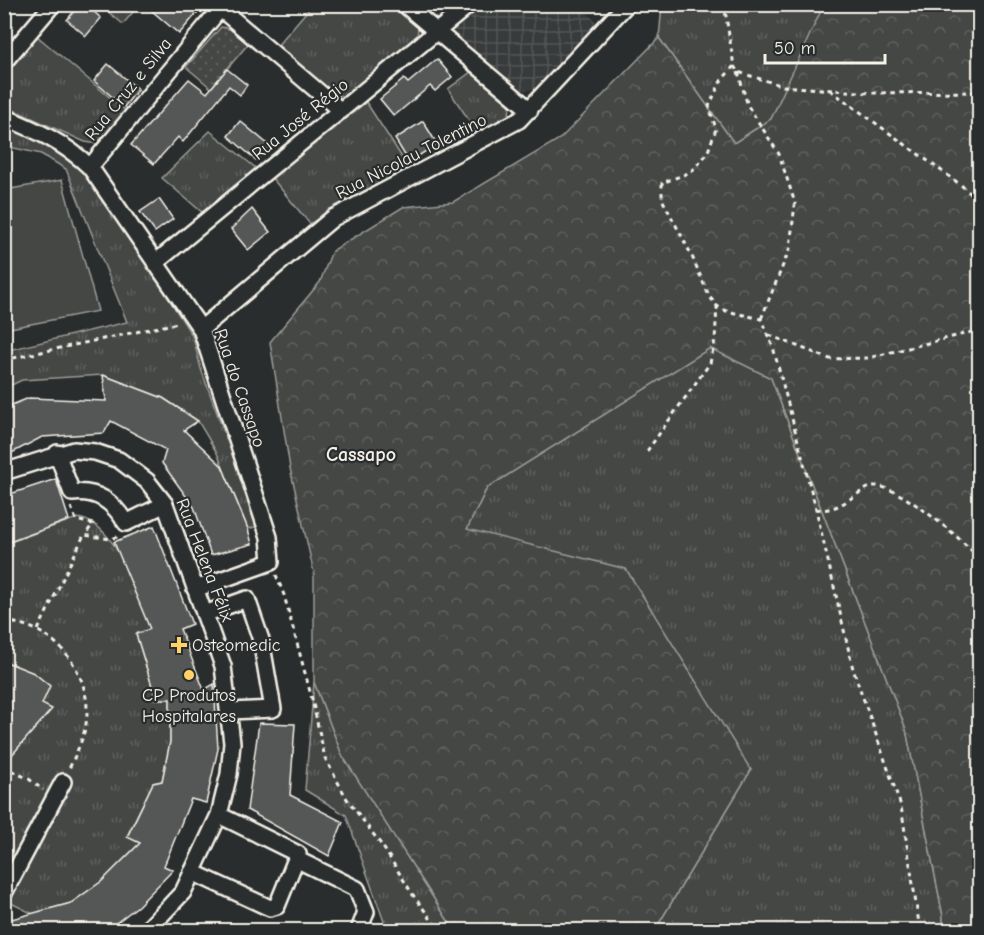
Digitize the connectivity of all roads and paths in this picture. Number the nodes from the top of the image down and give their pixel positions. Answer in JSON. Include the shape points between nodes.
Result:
{"nodes":[{"id":1,"x":53,"y":4,"type":"edge"},
{"id":2,"x":404,"y":4,"type":"edge"},
{"id":3,"x":471,"y":4,"type":"edge"},
{"id":4,"x":627,"y":4,"type":"edge"},
{"id":5,"x":724,"y":4,"type":"edge"},
{"id":6,"x":218,"y":7,"type":"edge"},
{"id":7,"x":436,"y":32,"type":"junction"},
{"id":8,"x":980,"y":58,"type":"edge"},
{"id":9,"x":4,"y":62,"type":"edge"},
{"id":10,"x":734,"y":66,"type":"junction"},
{"id":11,"x":738,"y":72,"type":"junction"},
{"id":12,"x":830,"y":89,"type":"junction"},
{"id":13,"x":979,"y":92,"type":"edge"},
{"id":14,"x":530,"y":110,"type":"junction"},
{"id":15,"x":341,"y":111,"type":"junction"},
{"id":16,"x":4,"y":117,"type":"edge"},
{"id":17,"x":90,"y":167,"type":"junction"},
{"id":18,"x":980,"y":202,"type":"edge"},
{"id":19,"x":155,"y":263,"type":"junction"},
{"id":20,"x":717,"y":306,"type":"junction"},
{"id":21,"x":761,"y":319,"type":"junction"},
{"id":22,"x":198,"y":325,"type":"junction"},
{"id":23,"x":980,"y":330,"type":"edge"},
{"id":24,"x":767,"y":334,"type":"junction"},
{"id":25,"x":4,"y":360,"type":"edge"},
{"id":26,"x":647,"y":451,"type":"dead end"},
{"id":27,"x":57,"y":453,"type":"junction"},
{"id":28,"x":4,"y":472,"type":"edge"},
{"id":29,"x":165,"y":504,"type":"junction"},
{"id":30,"x":816,"y":509,"type":"junction"},
{"id":31,"x":75,"y":518,"type":"dead end"},
{"id":32,"x":84,"y":535,"type":"junction"},
{"id":33,"x":111,"y":539,"type":"dead end"},
{"id":34,"x":980,"y":559,"type":"edge"},
{"id":35,"x":271,"y":562,"type":"junction"},
{"id":36,"x":195,"y":589,"type":"junction"},
{"id":37,"x":204,"y":614,"type":"junction"},
{"id":38,"x":4,"y":622,"type":"edge"},
{"id":39,"x":38,"y":630,"type":"junction"},
{"id":40,"x":230,"y":711,"type":"junction"},
{"id":41,"x":4,"y":767,"type":"edge"},
{"id":42,"x":63,"y":782,"type":"joint"},
{"id":43,"x":54,"y":798,"type":"junction"},
{"id":44,"x":219,"y":815,"type":"junction"},
{"id":45,"x":298,"y":860,"type":"junction"},
{"id":46,"x":192,"y":872,"type":"junction"},
{"id":47,"x":4,"y":893,"type":"edge"},
{"id":48,"x":147,"y":930,"type":"edge"},
{"id":49,"x":359,"y":930,"type":"edge"},
{"id":50,"x":439,"y":930,"type":"edge"},
{"id":51,"x":920,"y":930,"type":"edge"}],
"edges":[{"from":1,"to":9,"type":"street"},
{"from":2,"to":7,"type":"street"},
{"from":3,"to":7,"type":"street","name":"Rua José Régio"},
{"from":4,"to":14,"type":"street","name":"Rua Nicolau Tolentino"},
{"from":5,"to":10,"type":"path"},
{"from":6,"to":15,"type":"street"},
{"from":6,"to":17,"type":"street","name":"Rua Cruz e Silva"},
{"from":7,"to":14,"type":"street"},
{"from":7,"to":15,"type":"street","name":"Rua José Régio"},
{"from":8,"to":13,"type":"path"},
{"from":10,"to":11,"type":"path"},
{"from":10,"to":20,"type":"path","via":[[721,81],[709,106],[716,129],[707,154],[690,172],[662,183],[662,199]]},
{"from":11,"to":12,"type":"path","via":[[783,86]]},
{"from":11,"to":21,"type":"path","via":[[748,106],[779,154],[795,203],[790,248]]},
{"from":12,"to":13,"type":"path","via":[[871,93]]},
{"from":12,"to":18,"type":"path"},
{"from":14,"to":22,"type":"street","name":"Rua Nicolau Tolentino","via":[[496,134],[333,218]]},
{"from":15,"to":19,"type":"street","name":"Rua José Régio"},
{"from":16,"to":17,"type":"street","name":"Rua do Cassapo","via":[[57,141]]},
{"from":17,"to":19,"type":"street","name":"Rua do Cassapo"},
{"from":19,"to":22,"type":"street","name":"Rua do Cassapo"},
{"from":20,"to":21,"type":"path"},
{"from":20,"to":26,"type":"path","via":[[710,363]]},
{"from":21,"to":24,"type":"path"},
{"from":22,"to":25,"type":"path"},
{"from":22,"to":35,"type":"street","name":"Rua do Cassapo","via":[[269,537]]},
{"from":23,"to":24,"type":"path","via":[[868,358],[831,359]]},
{"from":24,"to":30,"type":"path"},
{"from":27,"to":28,"type":"street","name":"Rua Helena Félix"},
{"from":27,"to":29,"type":"street","name":"Rua Helena Félix","via":[[95,452],[119,460],[147,481]]},
{"from":27,"to":29,"type":"street","via":[[72,494],[83,492],[107,500],[126,523]]},
{"from":29,"to":36,"type":"street","name":"Rua Helena Félix"},
{"from":30,"to":34,"type":"path","via":[[826,511],[872,485],[887,486],[929,514]]},
{"from":30,"to":51,"type":"path","via":[[853,669],[901,806]]},
{"from":31,"to":32,"type":"path","via":[[93,524]]},
{"from":32,"to":33,"type":"path"},
{"from":32,"to":39,"type":"path"},
{"from":35,"to":36,"type":"street"},
{"from":35,"to":50,"type":"path","via":[[285,595],[325,758],[347,799]]},
{"from":36,"to":37,"type":"street","name":"Rua Helena Félix"},
{"from":37,"to":40,"type":"street","name":"Rua Helena Félix","via":[[223,666]]},
{"from":37,"to":40,"type":"street","via":[[247,599],[261,640],[273,709]]},
{"from":38,"to":39,"type":"path"},
{"from":39,"to":42,"type":"path","via":[[70,658],[86,698],[81,743]]},
{"from":40,"to":44,"type":"street","name":"Rua Helena Félix","via":[[229,774]]},
{"from":41,"to":43,"type":"path"},
{"from":42,"to":43,"type":"street"},
{"from":43,"to":47,"type":"street"},
{"from":44,"to":45,"type":"street","via":[[294,850]]},
{"from":44,"to":46,"type":"street","name":"Rua Helena Félix"},
{"from":45,"to":46,"type":"street","via":[[273,909]]},
{"from":45,"to":49,"type":"street","via":[[357,889],[366,912]]},
{"from":46,"to":48,"type":"street","name":"Rua Helena Félix","via":[[179,898]]}]}
